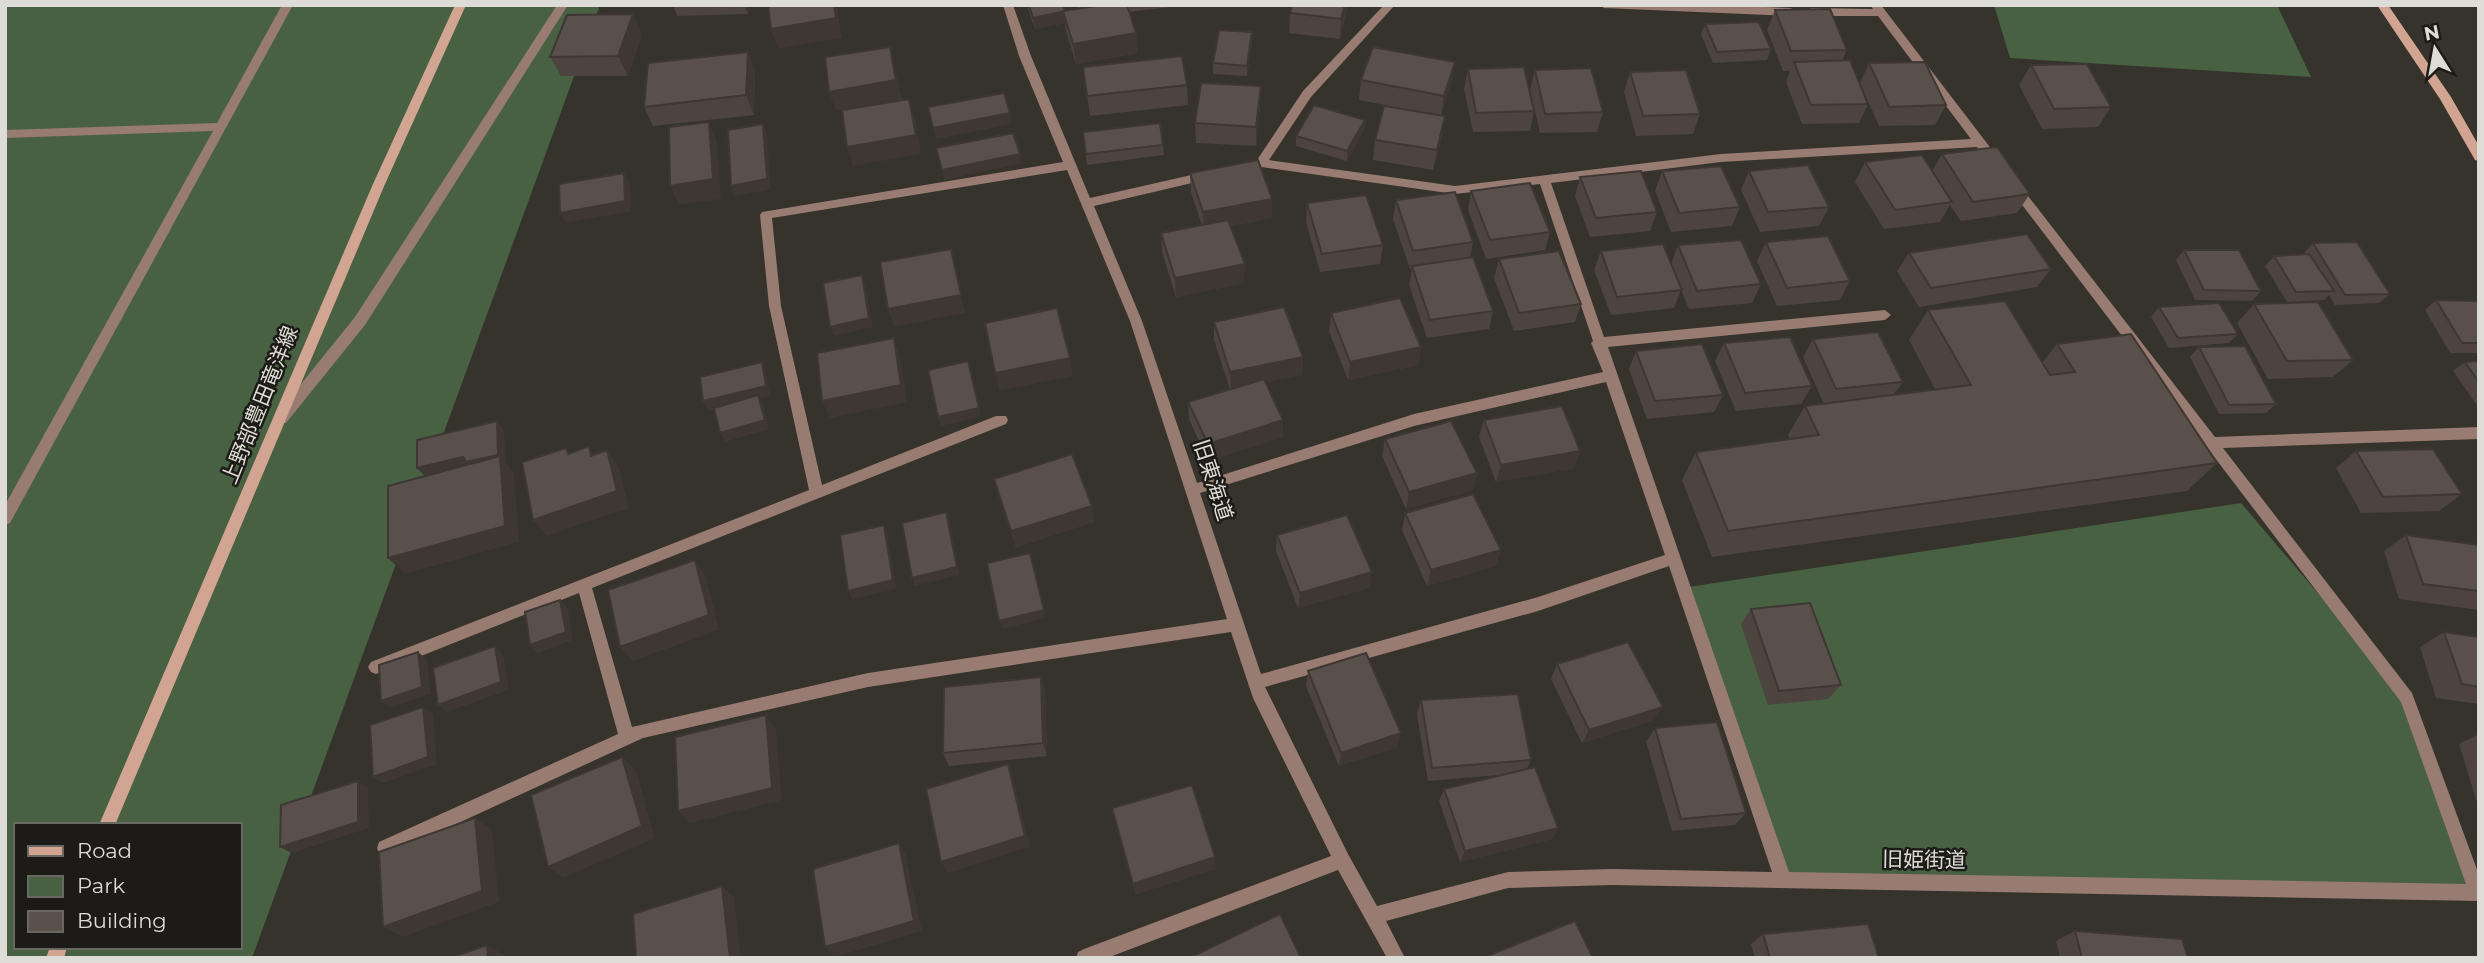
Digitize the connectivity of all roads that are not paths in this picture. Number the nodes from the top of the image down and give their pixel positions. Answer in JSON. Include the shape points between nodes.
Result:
{"nodes":[{"id":1,"x":288,"y":5,"type":"edge"},
{"id":2,"x":461,"y":5,"type":"edge"},
{"id":3,"x":563,"y":5,"type":"edge"},
{"id":4,"x":1009,"y":5,"type":"edge"},
{"id":5,"x":1390,"y":5,"type":"edge"},
{"id":6,"x":1604,"y":5,"type":"edge"},
{"id":7,"x":2382,"y":5,"type":"edge"},
{"id":8,"x":1878,"y":9,"type":"edge"},
{"id":9,"x":220,"y":127,"type":"junction"},
{"id":10,"x":5,"y":134,"type":"edge"},
{"id":11,"x":1981,"y":143,"type":"junction"},
{"id":12,"x":2479,"y":157,"type":"edge"},
{"id":13,"x":1261,"y":163,"type":"junction"},
{"id":14,"x":1071,"y":165,"type":"junction"},
{"id":15,"x":1234,"y":169,"type":"edge"},
{"id":16,"x":1221,"y":172,"type":"edge"},
{"id":17,"x":1544,"y":179,"type":"junction"},
{"id":18,"x":1087,"y":203,"type":"junction"},
{"id":19,"x":1885,"y":315,"type":"dead end"},
{"id":20,"x":1598,"y":344,"type":"junction"},
{"id":21,"x":1609,"y":376,"type":"junction"},
{"id":22,"x":1001,"y":420,"type":"dead end"},
{"id":23,"x":278,"y":422,"type":"junction"},
{"id":24,"x":2479,"y":433,"type":"edge"},
{"id":25,"x":2211,"y":443,"type":"junction"},
{"id":26,"x":1192,"y":490,"type":"junction"},
{"id":27,"x":817,"y":493,"type":"junction"},
{"id":28,"x":5,"y":519,"type":"edge"},
{"id":29,"x":1672,"y":559,"type":"junction"},
{"id":30,"x":584,"y":585,"type":"junction"},
{"id":31,"x":1237,"y":624,"type":"junction"},
{"id":32,"x":376,"y":667,"type":"edge"},
{"id":33,"x":1256,"y":682,"type":"junction"},
{"id":34,"x":627,"y":737,"type":"junction"},
{"id":35,"x":108,"y":823,"type":"edge"},
{"id":36,"x":385,"y":848,"type":"edge"},
{"id":37,"x":1342,"y":860,"type":"junction"},
{"id":38,"x":1783,"y":880,"type":"junction"},
{"id":39,"x":2478,"y":893,"type":"edge"},
{"id":40,"x":1373,"y":916,"type":"junction"},
{"id":41,"x":1084,"y":958,"type":"edge"},
{"id":42,"x":1397,"y":958,"type":"edge"}],
"edges":[{"from":1,"to":9,"type":"street"},
{"from":2,"to":23,"type":"main road","name":"上野部豊田竜洋線","via":[[406,118]]},
{"from":3,"to":23,"type":"street","via":[[360,321]]},
{"from":4,"to":14,"type":"street","name":"旧東海道","via":[[1025,56]]},
{"from":5,"to":13,"type":"street","via":[[1307,94]]},
{"from":6,"to":8,"type":"street","via":[[1687,10]]},
{"from":7,"to":12,"type":"main road","via":[[2445,97]]},
{"from":8,"to":11,"type":"street"},
{"from":9,"to":10,"type":"street"},
{"from":9,"to":28,"type":"street"},
{"from":11,"to":17,"type":"street","via":[[1721,158]]},
{"from":11,"to":25,"type":"street"},
{"from":13,"to":15,"type":"street"},
{"from":13,"to":17,"type":"street","via":[[1455,190]]},
{"from":14,"to":18,"type":"street","name":"旧東海道"},
{"from":14,"to":27,"type":"street","via":[[766,215],[775,306]]},
{"from":16,"to":18,"type":"street"},
{"from":17,"to":20,"type":"street"},
{"from":18,"to":26,"type":"street","name":"旧東海道","via":[[1136,321]]},
{"from":19,"to":20,"type":"street"},
{"from":20,"to":21,"type":"street"},
{"from":21,"to":26,"type":"street","via":[[1414,420]]},
{"from":21,"to":29,"type":"street"},
{"from":22,"to":27,"type":"street"},
{"from":23,"to":35,"type":"main road","name":"上野部豊田竜洋線"},
{"from":24,"to":25,"type":"street"},
{"from":25,"to":39,"type":"street","via":[[2407,698]]},
{"from":26,"to":31,"type":"street","name":"旧東海道"},
{"from":27,"to":30,"type":"street"},
{"from":29,"to":33,"type":"street","via":[[1538,604]]},
{"from":29,"to":38,"type":"street"},
{"from":30,"to":32,"type":"street"},
{"from":30,"to":34,"type":"street"},
{"from":31,"to":33,"type":"street","name":"旧東海道"},
{"from":31,"to":34,"type":"street","via":[[868,680]]},
{"from":33,"to":37,"type":"street","name":"旧東海道"},
{"from":34,"to":36,"type":"street"},
{"from":37,"to":40,"type":"street","name":"旧東海道"},
{"from":37,"to":41,"type":"street"},
{"from":38,"to":39,"type":"street","name":"旧姫街道"},
{"from":38,"to":40,"type":"street","name":"旧姫街道","via":[[1508,880]]},
{"from":40,"to":42,"type":"street","name":"旧東海道"}]}
